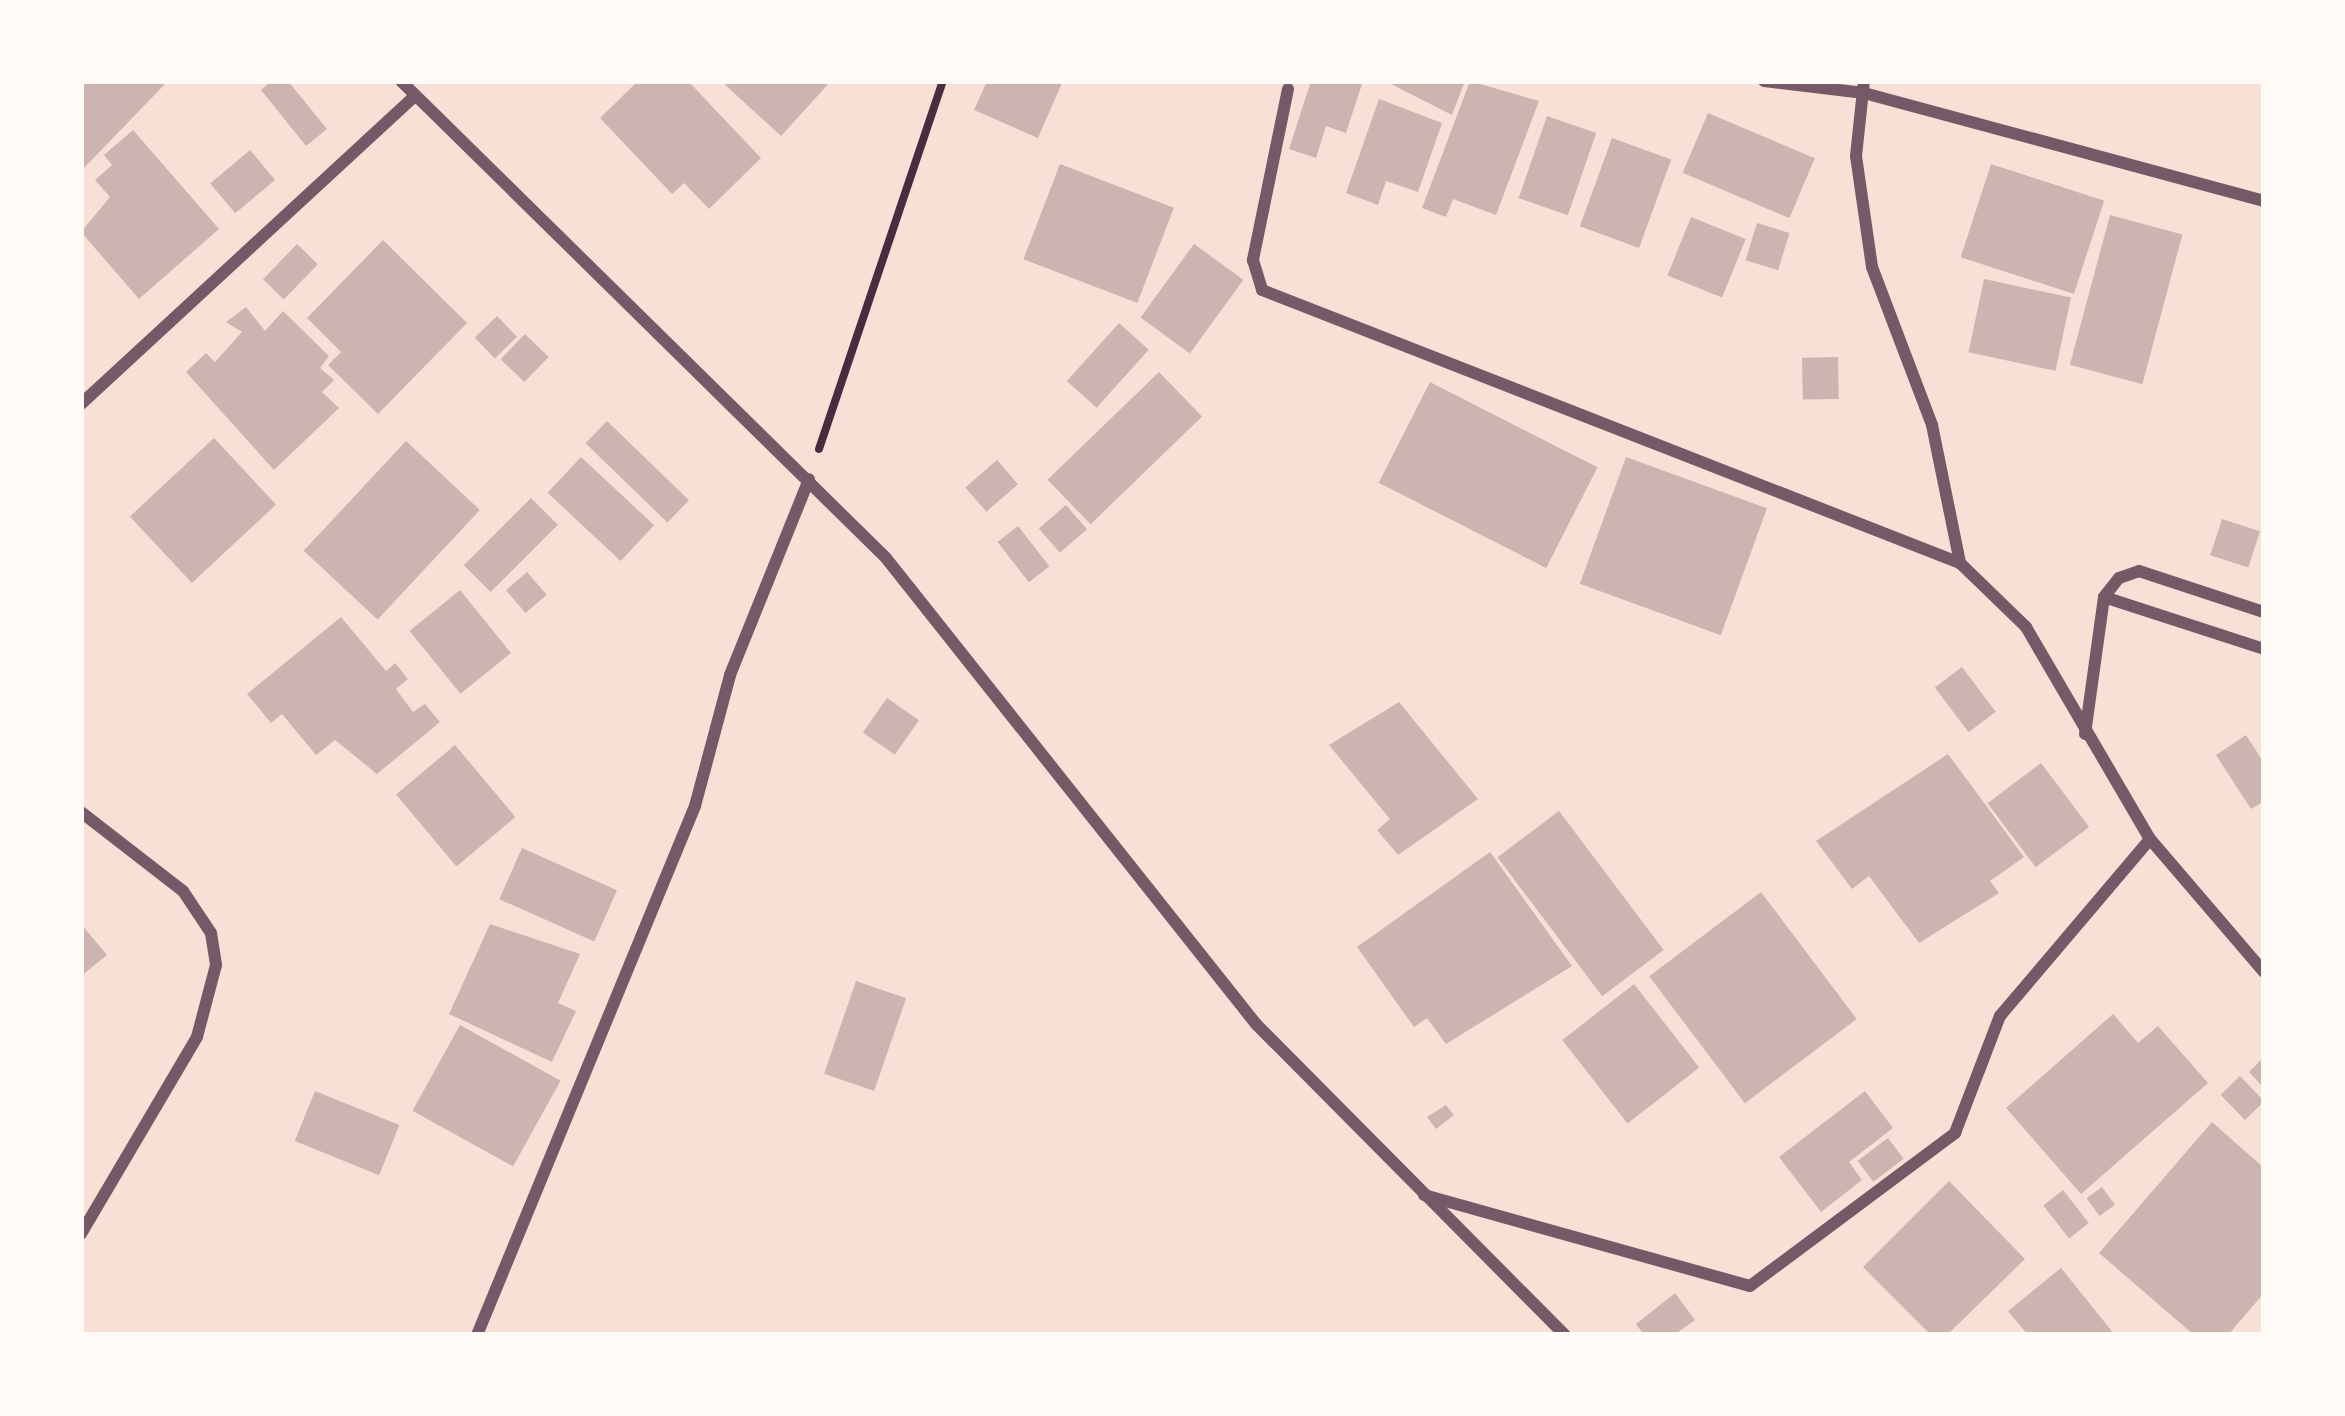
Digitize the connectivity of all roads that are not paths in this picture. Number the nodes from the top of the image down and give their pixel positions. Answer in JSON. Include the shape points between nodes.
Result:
{"nodes":[{"id":1,"x":401,"y":81,"type":"edge"},
{"id":2,"x":1764,"y":81,"type":"edge"},
{"id":3,"x":1864,"y":87,"type":"edge"},
{"id":4,"x":1288,"y":88,"type":"dead end"},
{"id":5,"x":415,"y":96,"type":"junction"},
{"id":6,"x":2264,"y":201,"type":"edge"},
{"id":7,"x":81,"y":404,"type":"edge"},
{"id":8,"x":809,"y":479,"type":"junction"},
{"id":9,"x":1960,"y":563,"type":"junction"},
{"id":10,"x":2104,"y":597,"type":"junction"},
{"id":11,"x":2264,"y":612,"type":"edge"},
{"id":12,"x":2264,"y":649,"type":"edge"},
{"id":13,"x":2085,"y":734,"type":"junction"},
{"id":14,"x":81,"y":812,"type":"edge"},
{"id":15,"x":2150,"y":839,"type":"junction"},
{"id":16,"x":2264,"y":972,"type":"edge"},
{"id":17,"x":1418,"y":1194,"type":"junction"},
{"id":18,"x":81,"y":1234,"type":"edge"},
{"id":19,"x":477,"y":1335,"type":"edge"},
{"id":20,"x":1565,"y":1335,"type":"edge"}],
"edges":[{"from":1,"to":5,"type":"street"},
{"from":2,"to":3,"type":"street"},
{"from":3,"to":6,"type":"street"},
{"from":3,"to":9,"type":"street","via":[[1856,156],[1872,266],[1932,425]]},
{"from":4,"to":9,"type":"street","via":[[1252,260],[1262,290]]},
{"from":5,"to":7,"type":"street"},
{"from":5,"to":8,"type":"street"},
{"from":8,"to":17,"type":"street","via":[[1001,696],[1256,1024]]},
{"from":8,"to":19,"type":"street","via":[[730,675],[695,806]]},
{"from":9,"to":13,"type":"street","via":[[2026,627]]},
{"from":10,"to":11,"type":"street","via":[[2139,572]]},
{"from":10,"to":12,"type":"street"},
{"from":10,"to":13,"type":"street"},
{"from":13,"to":15,"type":"street"},
{"from":14,"to":18,"type":"street","via":[[183,891],[211,933],[216,965],[197,1037]]},
{"from":15,"to":16,"type":"street"},
{"from":15,"to":17,"type":"street","via":[[2000,1016],[1955,1133],[1750,1286]]},
{"from":17,"to":20,"type":"street"}]}
